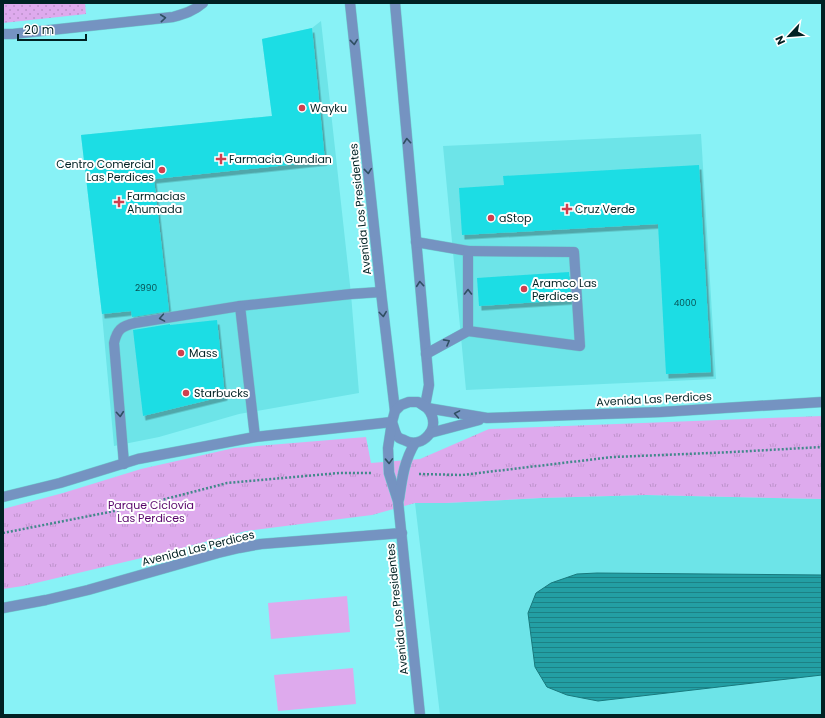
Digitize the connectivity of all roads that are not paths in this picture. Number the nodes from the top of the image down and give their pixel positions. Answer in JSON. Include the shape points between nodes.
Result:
{"nodes":[{"id":1,"x":203,"y":3,"type":"edge"},
{"id":2,"x":350,"y":3,"type":"edge"},
{"id":3,"x":395,"y":3,"type":"edge"},
{"id":4,"x":8,"y":34,"type":"edge"},
{"id":5,"x":3,"y":37,"type":"edge"},
{"id":6,"x":416,"y":242,"type":"junction"},
{"id":7,"x":468,"y":251,"type":"junction"},
{"id":8,"x":380,"y":292,"type":"junction"},
{"id":9,"x":240,"y":306,"type":"junction"},
{"id":10,"x":468,"y":331,"type":"junction"},
{"id":11,"x":426,"y":354,"type":"junction"},
{"id":12,"x":822,"y":402,"type":"edge"},
{"id":13,"x":426,"y":407,"type":"junction"},
{"id":14,"x":395,"y":411,"type":"junction"},
{"id":15,"x":487,"y":418,"type":"junction"},
{"id":16,"x":392,"y":422,"type":"junction"},
{"id":17,"x":430,"y":433,"type":"junction"},
{"id":18,"x":255,"y":437,"type":"junction"},
{"id":19,"x":415,"y":443,"type":"junction"},
{"id":20,"x":124,"y":464,"type":"junction"},
{"id":21,"x":3,"y":497,"type":"edge"},
{"id":22,"x":398,"y":501,"type":"junction"},
{"id":23,"x":402,"y":533,"type":"junction"},
{"id":24,"x":3,"y":608,"type":"edge"},
{"id":25,"x":420,"y":715,"type":"edge"}],
"edges":[{"from":4,"to":1,"type":"street","one_way":true,"via":[[173,17],[189,12]]},
{"from":2,"to":8,"type":"street","name":"Avenida Los Presidentes","one_way":true},
{"from":6,"to":3,"type":"street","one_way":true},
{"from":4,"to":5,"type":"street"},
{"from":6,"to":7,"type":"street"},
{"from":11,"to":6,"type":"street","one_way":true},
{"from":10,"to":7,"type":"street","one_way":true},
{"from":7,"to":10,"type":"street","via":[[574,252],[580,346]]},
{"from":8,"to":9,"type":"street"},
{"from":8,"to":14,"type":"street","name":"Avenida Los Presidentes","one_way":true},
{"from":9,"to":18,"type":"street"},
{"from":9,"to":20,"type":"street","one_way":true,"via":[[125,325],[120,329],[114,343]]},
{"from":11,"to":10,"type":"street","one_way":true},
{"from":11,"to":13,"type":"street","via":[[429,385]]},
{"from":12,"to":15,"type":"street","name":"Avenida Las Perdices","via":[[661,412]]},
{"from":13,"to":14,"type":"street","via":[[418,402],[409,402]]},
{"from":15,"to":13,"type":"street","name":"Avenida Las Perdices","one_way":true},
{"from":13,"to":17,"type":"street","via":[[432,416],[433,425]]},
{"from":14,"to":16,"type":"street"},
{"from":15,"to":17,"type":"street","name":"Avenida Las Perdices"},
{"from":16,"to":18,"type":"street"},
{"from":16,"to":19,"type":"street","via":[[398,437],[406,442]]},
{"from":16,"to":22,"type":"street","name":"Avenida Los Presidentes","one_way":true,"via":[[388,448],[389,473]]},
{"from":17,"to":19,"type":"street","via":[[424,440]]},
{"from":18,"to":20,"type":"street","via":[[138,459]]},
{"from":19,"to":22,"type":"street","name":"Avenida Los Presidentes","via":[[405,464]]},
{"from":20,"to":21,"type":"street"},
{"from":22,"to":23,"type":"street","name":"Avenida Los Presidentes"},
{"from":23,"to":24,"type":"street","name":"Avenida Las Perdices","via":[[239,548],[88,590]]},
{"from":23,"to":25,"type":"street","name":"Avenida Los Presidentes"}]}
